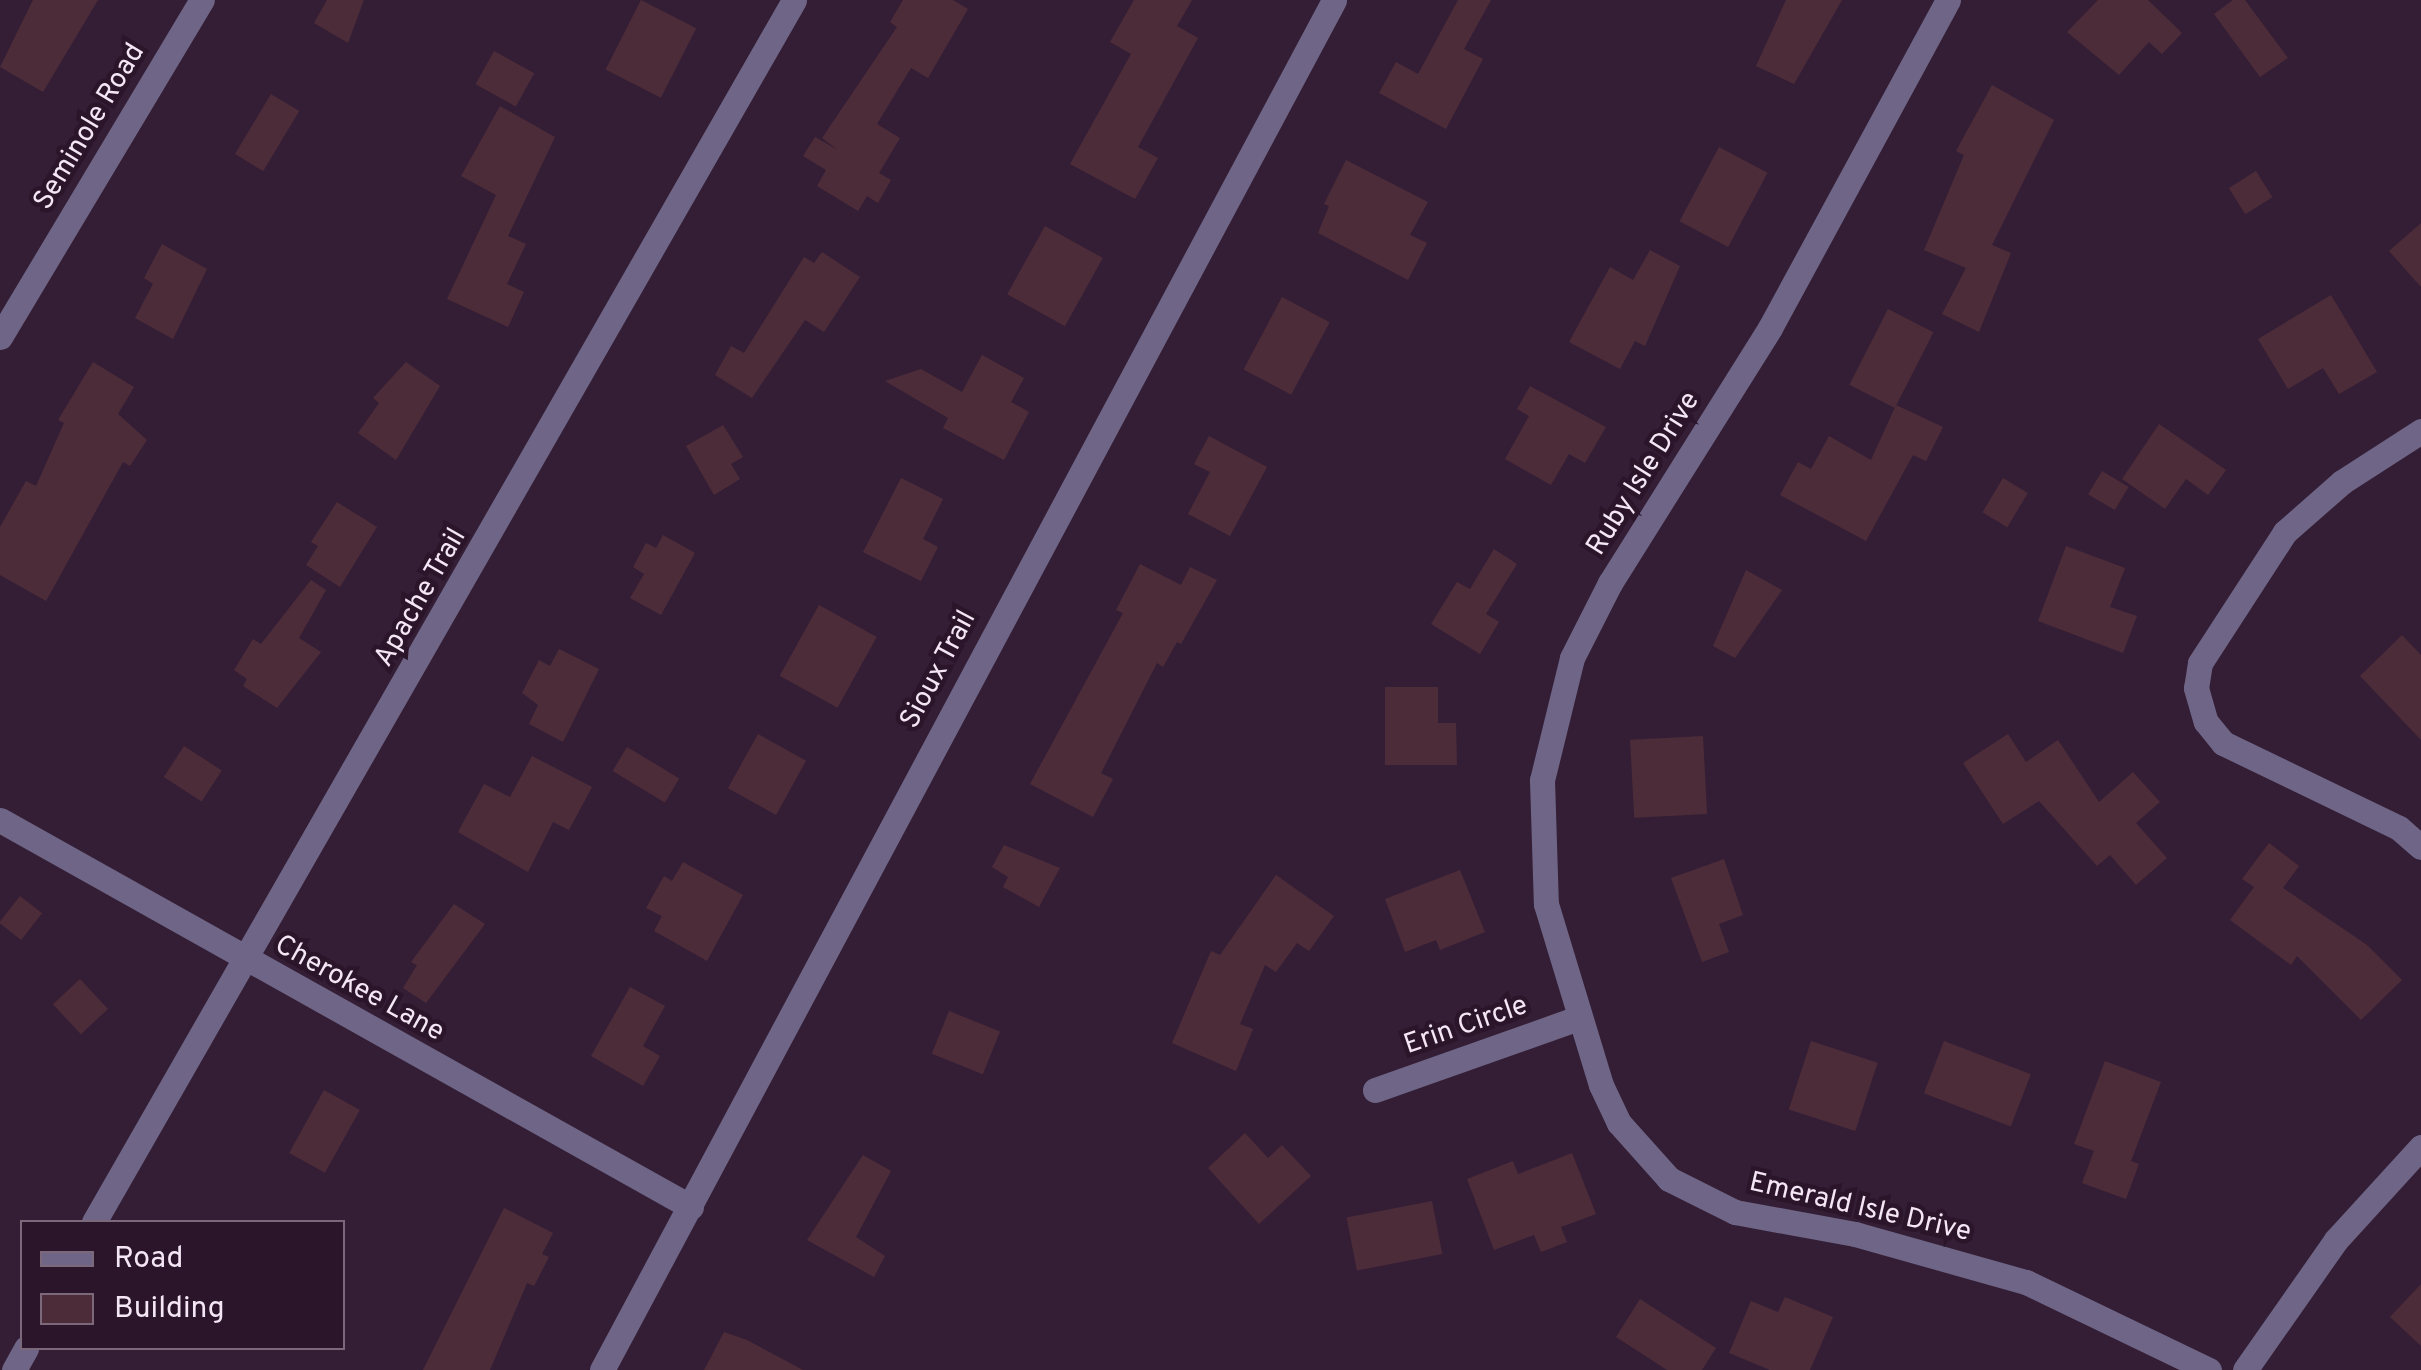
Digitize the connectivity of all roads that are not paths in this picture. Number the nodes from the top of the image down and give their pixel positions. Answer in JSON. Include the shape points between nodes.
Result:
{"nodes":[{"id":1,"x":202,"y":0,"type":"edge"},
{"id":2,"x":794,"y":0,"type":"edge"},
{"id":3,"x":1334,"y":0,"type":"edge"},
{"id":4,"x":1948,"y":0,"type":"edge"},
{"id":5,"x":0,"y":337,"type":"edge"},
{"id":6,"x":2421,"y":432,"type":"edge"},
{"id":7,"x":0,"y":820,"type":"edge"},
{"id":8,"x":2421,"y":847,"type":"edge"},
{"id":9,"x":248,"y":961,"type":"junction"},
{"id":10,"x":1576,"y":1020,"type":"junction"},
{"id":11,"x":1376,"y":1090,"type":"dead end"},
{"id":12,"x":2421,"y":1147,"type":"edge"},
{"id":13,"x":690,"y":1207,"type":"junction"},
{"id":14,"x":95,"y":1220,"type":"edge"},
{"id":15,"x":602,"y":1370,"type":"edge"},
{"id":16,"x":2209,"y":1370,"type":"edge"},
{"id":17,"x":2244,"y":1370,"type":"edge"}],
"edges":[{"from":1,"to":5,"type":"street","name":"Seminole Road"},
{"from":2,"to":9,"type":"street","name":"Apache Trail"},
{"from":3,"to":13,"type":"street","name":"Sioux Trail"},
{"from":4,"to":10,"type":"street","name":"Ruby Isle Drive","via":[[1770,328],[1610,583],[1572,658],[1548,738],[1540,820],[1546,904]]},
{"from":6,"to":8,"type":"street","via":[[2342,482],[2286,532],[2200,663],[2196,688],[2206,722],[2223,743],[2398,828]]},
{"from":7,"to":9,"type":"street","name":"Cherokee Lane"},
{"from":9,"to":13,"type":"street","name":"Cherokee Lane"},
{"from":9,"to":14,"type":"street","name":"Apache Trail"},
{"from":10,"to":11,"type":"street","name":"Erin Circle"},
{"from":10,"to":16,"type":"street","name":"Emerald Isle Drive","via":[[1620,1123],[1647,1158],[1694,1195],[1735,1212],[1855,1234],[2026,1282]]},
{"from":12,"to":17,"type":"street","via":[[2336,1240]]},
{"from":13,"to":15,"type":"street","name":"Sioux Trail"}]}
